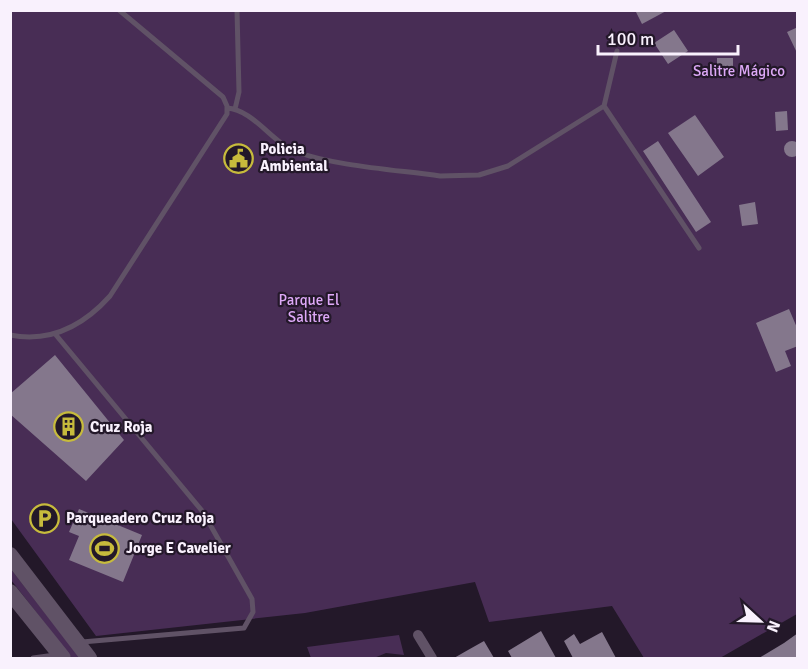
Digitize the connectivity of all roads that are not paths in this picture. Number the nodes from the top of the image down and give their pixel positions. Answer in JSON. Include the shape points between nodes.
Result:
{"nodes":[{"id":1,"x":119,"y":10,"type":"edge"},
{"id":2,"x":237,"y":10,"type":"edge"},
{"id":3,"x":617,"y":51,"type":"dead end"},
{"id":4,"x":604,"y":106,"type":"junction"},
{"id":5,"x":227,"y":108,"type":"junction"},
{"id":6,"x":235,"y":109,"type":"junction"},
{"id":7,"x":699,"y":248,"type":"dead end"},
{"id":8,"x":10,"y":335,"type":"edge"},
{"id":9,"x":56,"y":335,"type":"junction"},
{"id":10,"x":10,"y":555,"type":"edge"},
{"id":11,"x":10,"y":592,"type":"edge"},
{"id":12,"x":418,"y":635,"type":"dead end"},
{"id":13,"x":77,"y":643,"type":"junction"},
{"id":14,"x":61,"y":656,"type":"edge"},
{"id":15,"x":33,"y":658,"type":"edge"},
{"id":16,"x":89,"y":658,"type":"edge"},
{"id":17,"x":432,"y":658,"type":"edge"}],
"edges":[{"from":1,"to":5,"type":"lane","via":[[223,97]]},
{"from":2,"to":6,"type":"lane","via":[[239,92]]},
{"from":3,"to":4,"type":"lane"},
{"from":4,"to":6,"type":"lane","via":[[508,166],[461,177],[309,156],[281,145]]},
{"from":4,"to":7,"type":"lane"},
{"from":5,"to":6,"type":"lane"},
{"from":5,"to":9,"type":"lane","via":[[225,119],[110,296],[100,308]]},
{"from":8,"to":9,"type":"lane","via":[[33,339]]},
{"from":9,"to":13,"type":"lane","via":[[203,512],[252,599],[253,612],[244,628]]},
{"from":10,"to":13,"type":"main road"},
{"from":11,"to":14,"type":"main road"},
{"from":12,"to":17,"type":"street"},
{"from":13,"to":16,"type":"main road"},
{"from":14,"to":15,"type":"lane"}]}
